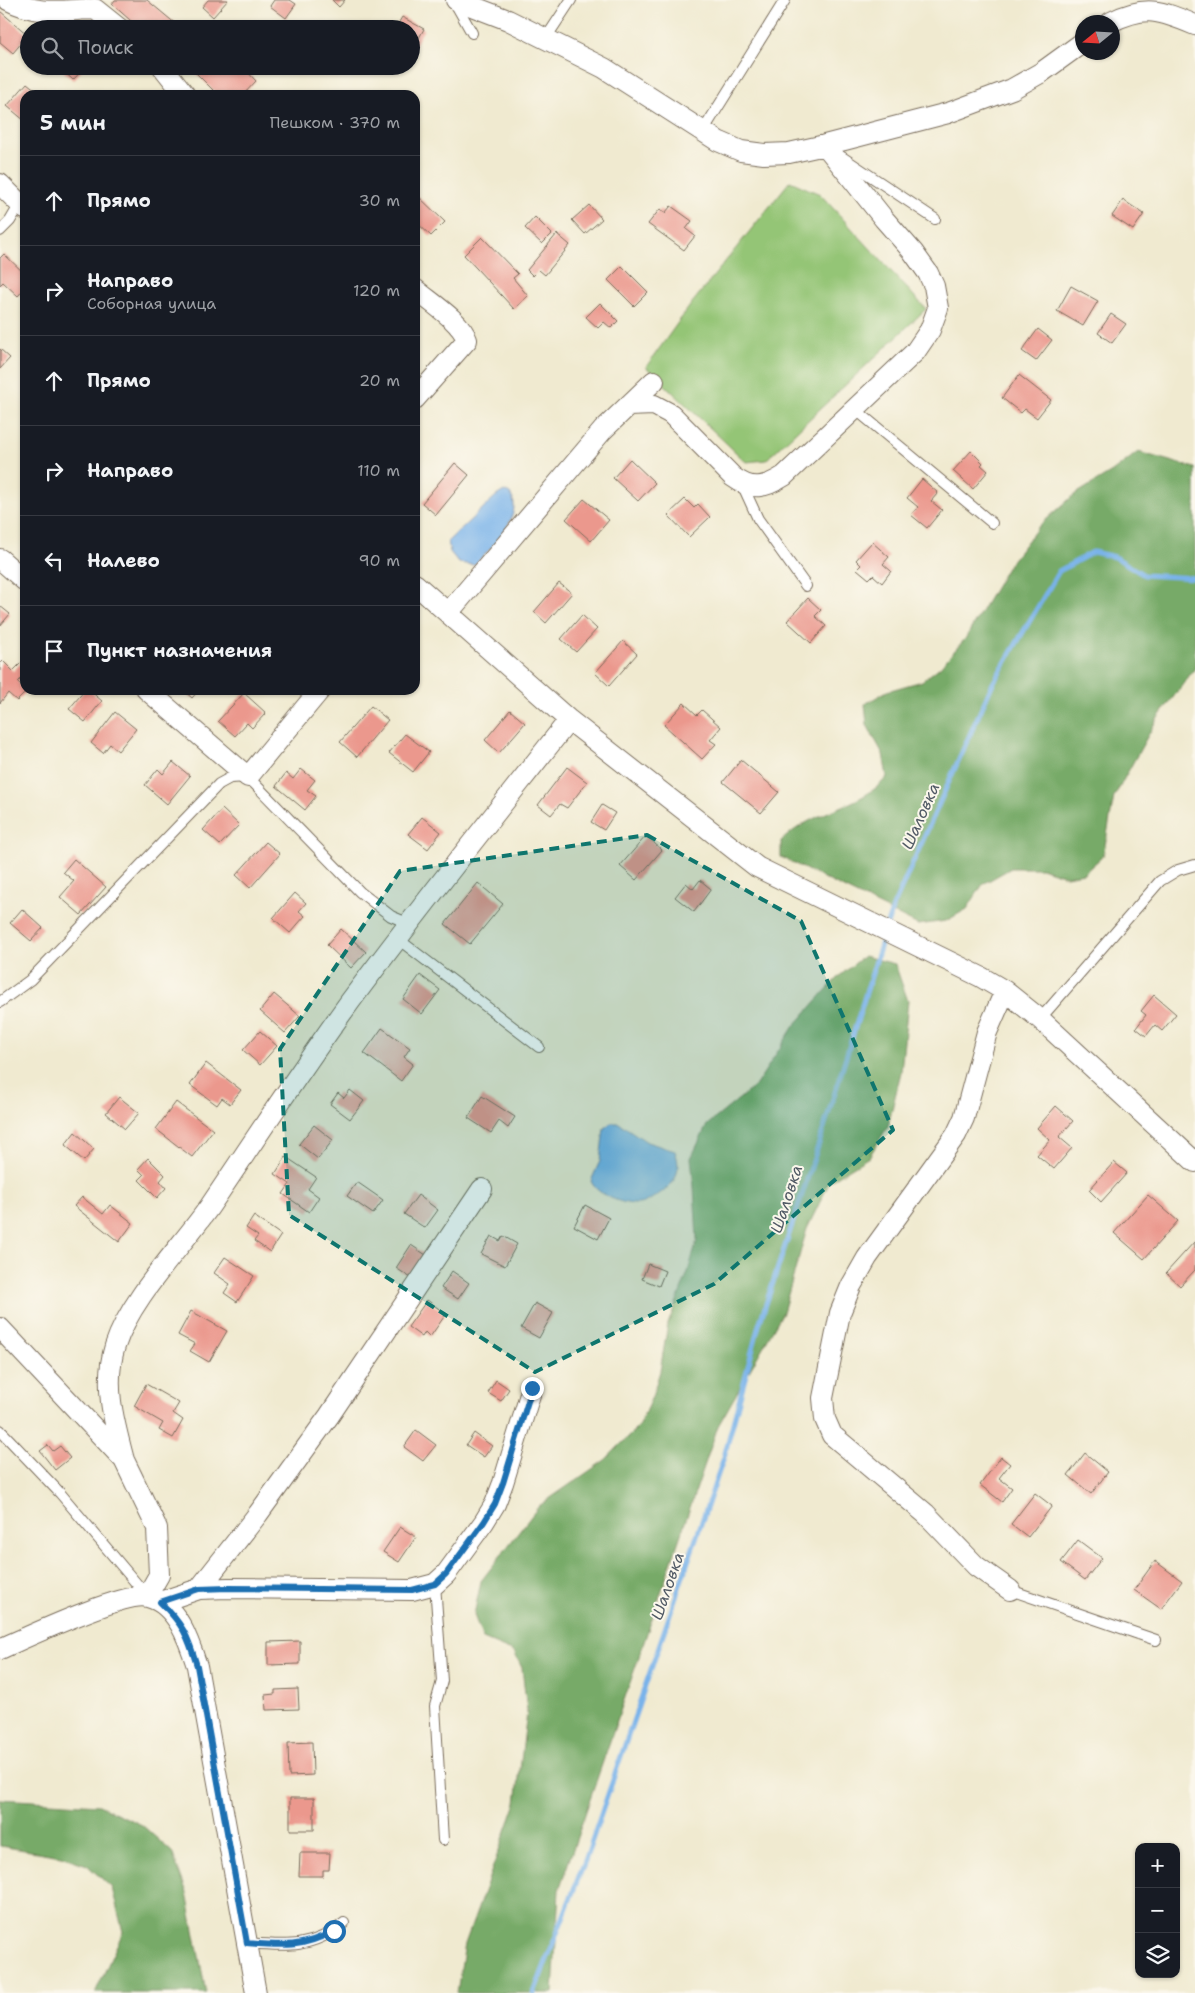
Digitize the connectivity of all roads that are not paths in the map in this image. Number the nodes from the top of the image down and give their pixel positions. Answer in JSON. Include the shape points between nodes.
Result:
{"nodes":[{"id":1,"x":8,"y":0,"type":"edge"},
{"id":2,"x":455,"y":0,"type":"edge"},
{"id":3,"x":571,"y":0,"type":"edge"},
{"id":4,"x":785,"y":0,"type":"edge"},
{"id":5,"x":1120,"y":18,"type":"edge"},
{"id":6,"x":109,"y":20,"type":"edge"},
{"id":7,"x":1195,"y":24,"type":"edge"},
{"id":8,"x":472,"y":33,"type":"dead end"},
{"id":9,"x":546,"y":38,"type":"junction"},
{"id":10,"x":1075,"y":49,"type":"edge"},
{"id":11,"x":169,"y":75,"type":"edge"},
{"id":12,"x":181,"y":90,"type":"edge"},
{"id":13,"x":703,"y":131,"type":"junction"},
{"id":14,"x":824,"y":145,"type":"junction"},
{"id":15,"x":0,"y":184,"type":"edge"},
{"id":16,"x":20,"y":203,"type":"edge"},
{"id":17,"x":20,"y":209,"type":"edge"},
{"id":18,"x":935,"y":219,"type":"dead end"},
{"id":19,"x":0,"y":231,"type":"edge"},
{"id":20,"x":420,"y":293,"type":"edge"},
{"id":21,"x":654,"y":381,"type":"dead end"},
{"id":22,"x":420,"y":393,"type":"edge"},
{"id":23,"x":628,"y":406,"type":"junction"},
{"id":24,"x":855,"y":409,"type":"junction"},
{"id":25,"x":742,"y":484,"type":"junction"},
{"id":26,"x":992,"y":523,"type":"dead end"},
{"id":27,"x":0,"y":559,"type":"edge"},
{"id":28,"x":20,"y":577,"type":"edge"},
{"id":29,"x":806,"y":586,"type":"dead end"},
{"id":30,"x":420,"y":588,"type":"edge"},
{"id":31,"x":448,"y":613,"type":"junction"},
{"id":32,"x":153,"y":695,"type":"edge"},
{"id":33,"x":316,"y":695,"type":"edge"},
{"id":34,"x":569,"y":720,"type":"junction"},
{"id":35,"x":248,"y":777,"type":"junction"},
{"id":36,"x":1195,"y":865,"type":"edge"},
{"id":37,"x":404,"y":931,"type":"junction"},
{"id":38,"x":1005,"y":991,"type":"junction"},
{"id":39,"x":0,"y":1002,"type":"edge"},
{"id":40,"x":1040,"y":1019,"type":"junction"},
{"id":41,"x":539,"y":1047,"type":"dead end"},
{"id":42,"x":1195,"y":1162,"type":"edge"},
{"id":43,"x":482,"y":1189,"type":"dead end"},
{"id":44,"x":0,"y":1328,"type":"edge"},
{"id":45,"x":532,"y":1388,"type":"dead end"},
{"id":46,"x":0,"y":1430,"type":"edge"},
{"id":47,"x":124,"y":1460,"type":"junction"},
{"id":48,"x":435,"y":1584,"type":"junction"},
{"id":49,"x":199,"y":1589,"type":"junction"},
{"id":50,"x":1010,"y":1590,"type":"joint"},
{"id":51,"x":154,"y":1599,"type":"junction"},
{"id":52,"x":1156,"y":1640,"type":"dead end"},
{"id":53,"x":0,"y":1649,"type":"edge"},
{"id":54,"x":443,"y":1840,"type":"dead end"},
{"id":55,"x":344,"y":1923,"type":"dead end"},
{"id":56,"x":247,"y":1943,"type":"junction"},
{"id":57,"x":256,"y":1993,"type":"edge"}],
"edges":[{"from":1,"to":6,"type":"street","via":[[17,5],[60,13],[95,9]]},
{"from":2,"to":8,"type":"lane"},
{"from":2,"to":9,"type":"street"},
{"from":3,"to":9,"type":"lane"},
{"from":4,"to":13,"type":"lane"},
{"from":5,"to":7,"type":"street","via":[[1134,12],[1152,11]]},
{"from":9,"to":13,"type":"street","via":[[604,68]]},
{"from":10,"to":14,"type":"street","via":[[1012,89],[948,113]]},
{"from":11,"to":12,"type":"street"},
{"from":13,"to":14,"type":"street","via":[[741,151],[764,154],[789,153]]},
{"from":14,"to":18,"type":"lane"},
{"from":14,"to":24,"type":"street","via":[[928,273],[938,308],[930,330],[915,352]]},
{"from":15,"to":16,"type":"street"},
{"from":17,"to":19,"type":"lane"},
{"from":20,"to":22,"type":"street","via":[[454,321],[467,340]]},
{"from":21,"to":23,"type":"street"},
{"from":23,"to":25,"type":"street","via":[[654,405],[671,414]]},
{"from":23,"to":31,"type":"street"},
{"from":24,"to":25,"type":"street","via":[[784,476],[769,485]]},
{"from":24,"to":26,"type":"lane"},
{"from":25,"to":29,"type":"lane","via":[[758,519]]},
{"from":27,"to":28,"type":"street"},
{"from":30,"to":31,"type":"street"},
{"from":31,"to":34,"type":"street"},
{"from":32,"to":35,"type":"street"},
{"from":33,"to":35,"type":"street"},
{"from":34,"to":37,"type":"street"},
{"from":34,"to":38,"type":"street","via":[[757,867]]},
{"from":35,"to":37,"type":"lane","via":[[360,892],[391,916]]},
{"from":35,"to":39,"type":"lane","via":[[230,778],[219,784],[30,980]]},
{"from":36,"to":40,"type":"lane","via":[[1178,870],[1160,881]]},
{"from":37,"to":41,"type":"lane"},
{"from":37,"to":47,"type":"street","via":[[348,1004],[198,1223],[134,1306],[114,1348],[109,1386],[111,1411]]},
{"from":38,"to":40,"type":"street"},
{"from":38,"to":50,"type":"street","via":[[987,1032],[964,1118],[956,1135],[866,1258],[851,1286],[840,1313],[822,1398],[825,1419],[832,1435],[926,1514],[976,1566]]},
{"from":40,"to":42,"type":"street"},
{"from":43,"to":49,"type":"street","via":[[329,1416]]},
{"from":44,"to":47,"type":"street"},
{"from":45,"to":48,"type":"street","via":[[495,1504],[446,1574]]},
{"from":46,"to":51,"type":"lane"},
{"from":47,"to":51,"type":"street","via":[[157,1528],[160,1574]]},
{"from":48,"to":49,"type":"street","via":[[412,1590]]},
{"from":48,"to":54,"type":"lane","via":[[442,1681],[435,1706]]},
{"from":49,"to":51,"type":"street"},
{"from":50,"to":52,"type":"lane"},
{"from":51,"to":53,"type":"street","via":[[130,1597],[110,1603]]},
{"from":51,"to":56,"type":"street","via":[[175,1617],[187,1635],[197,1666]]},
{"from":55,"to":56,"type":"lane","via":[[318,1940],[298,1945]]},
{"from":56,"to":57,"type":"street"}]}
